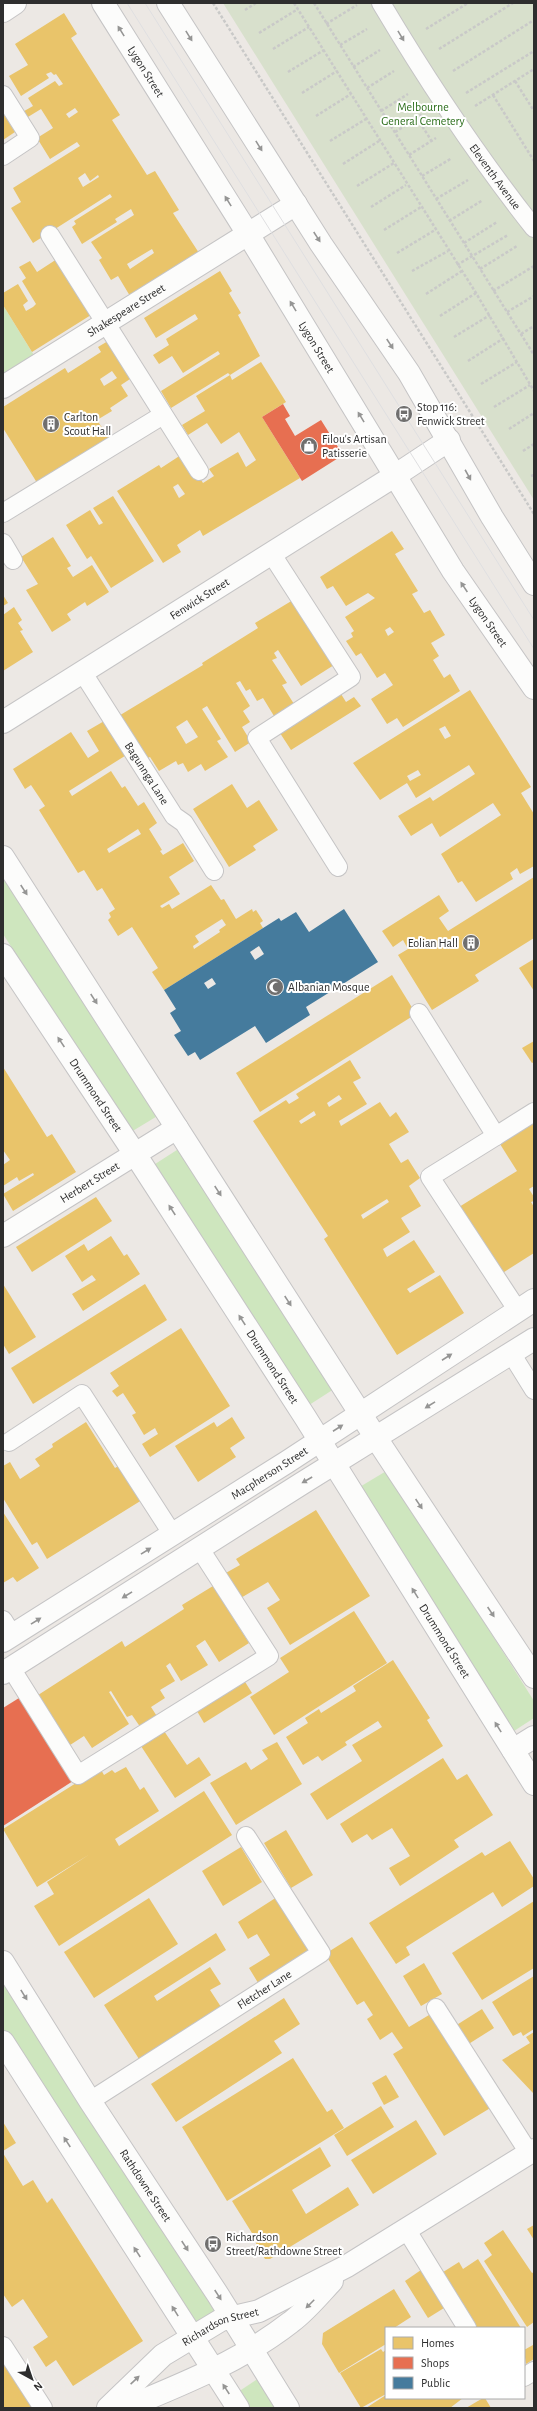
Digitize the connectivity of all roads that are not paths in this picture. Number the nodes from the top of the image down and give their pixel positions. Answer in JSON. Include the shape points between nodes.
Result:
{"nodes":[{"id":1,"x":15,"y":3,"type":"edge"},
{"id":2,"x":103,"y":3,"type":"edge"},
{"id":3,"x":168,"y":3,"type":"edge"},
{"id":4,"x":381,"y":3,"type":"edge"},
{"id":5,"x":3,"y":11,"type":"edge"},
{"id":6,"x":3,"y":95,"type":"edge"},
{"id":7,"x":3,"y":156,"type":"edge"},
{"id":8,"x":296,"y":204,"type":"junction"},
{"id":9,"x":527,"y":219,"type":"edge"},
{"id":10,"x":248,"y":234,"type":"junction"},
{"id":11,"x":50,"y":235,"type":"dead end"},
{"id":12,"x":105,"y":322,"type":"junction"},
{"id":13,"x":3,"y":387,"type":"edge"},
{"id":14,"x":163,"y":414,"type":"junction"},
{"id":15,"x":449,"y":440,"type":"junction"},
{"id":16,"x":199,"y":471,"type":"dead end"},
{"id":17,"x":396,"y":474,"type":"junction"},
{"id":18,"x":3,"y":512,"type":"edge"},
{"id":19,"x":3,"y":543,"type":"edge"},
{"id":20,"x":272,"y":553,"type":"junction"},
{"id":21,"x":13,"y":560,"type":"dead end"},
{"id":22,"x":534,"y":584,"type":"edge"},
{"id":23,"x":83,"y":673,"type":"junction"},
{"id":24,"x":534,"y":688,"type":"edge"},
{"id":25,"x":3,"y":722,"type":"edge"},
{"id":26,"x":3,"y":857,"type":"edge"},
{"id":27,"x":338,"y":867,"type":"dead end"},
{"id":28,"x":214,"y":870,"type":"dead end"},
{"id":29,"x":3,"y":955,"type":"edge"},
{"id":30,"x":419,"y":1013,"type":"dead end"},
{"id":31,"x":534,"y":1112,"type":"edge"},
{"id":32,"x":177,"y":1128,"type":"junction"},
{"id":33,"x":496,"y":1136,"type":"junction"},
{"id":34,"x":135,"y":1154,"type":"junction"},
{"id":35,"x":3,"y":1236,"type":"edge"},
{"id":36,"x":526,"y":1306,"type":"edge"},
{"id":37,"x":534,"y":1339,"type":"edge"},
{"id":38,"x":512,"y":1353,"type":"junction"},
{"id":39,"x":534,"y":1390,"type":"edge"},
{"id":40,"x":360,"y":1413,"type":"junction"},
{"id":41,"x":376,"y":1438,"type":"junction"},
{"id":42,"x":319,"y":1440,"type":"junction"},
{"id":43,"x":9,"y":1442,"type":"dead end"},
{"id":44,"x":334,"y":1464,"type":"junction"},
{"id":45,"x":172,"y":1535,"type":"junction"},
{"id":46,"x":200,"y":1549,"type":"junction"},
{"id":47,"x":6,"y":1632,"type":"edge"},
{"id":48,"x":7,"y":1671,"type":"edge"},
{"id":49,"x":534,"y":1677,"type":"edge"},
{"id":50,"x":534,"y":1737,"type":"edge"},
{"id":51,"x":513,"y":1750,"type":"junction"},
{"id":52,"x":534,"y":1784,"type":"edge"},
{"id":53,"x":246,"y":1836,"type":"dead end"},
{"id":54,"x":3,"y":1962,"type":"edge"},
{"id":55,"x":436,"y":2008,"type":"dead end"},
{"id":56,"x":3,"y":2042,"type":"edge"},
{"id":57,"x":90,"y":2101,"type":"junction"},
{"id":58,"x":532,"y":2152,"type":"edge"},
{"id":59,"x":406,"y":2229,"type":"junction"},
{"id":60,"x":347,"y":2266,"type":"junction"},
{"id":61,"x":231,"y":2316,"type":"junction"},
{"id":62,"x":466,"y":2327,"type":"edge"},
{"id":63,"x":192,"y":2338,"type":"junction"},
{"id":64,"x":3,"y":2346,"type":"edge"},
{"id":65,"x":251,"y":2350,"type":"junction"},
{"id":66,"x":214,"y":2371,"type":"junction"},
{"id":67,"x":534,"y":2371,"type":"edge"},
{"id":68,"x":525,"y":2377,"type":"edge"},
{"id":69,"x":43,"y":2408,"type":"edge"},
{"id":70,"x":108,"y":2408,"type":"edge"},
{"id":71,"x":125,"y":2408,"type":"edge"},
{"id":72,"x":238,"y":2408,"type":"edge"},
{"id":73,"x":288,"y":2408,"type":"edge"}],
"edges":[{"from":1,"to":5,"type":"street"},
{"from":10,"to":2,"type":"street","name":"Lygon Street","one_way":true},
{"from":3,"to":8,"type":"street","one_way":true},
{"from":4,"to":9,"type":"lane","name":"Eleventh Avenue","one_way":true,"via":[[435,94]]},
{"from":6,"to":7,"type":"lane","via":[[30,138]]},
{"from":8,"to":10,"type":"street","name":"Shakespeare Street"},
{"from":8,"to":15,"type":"street","one_way":true,"via":[[409,373]]},
{"from":10,"to":12,"type":"street","name":"Shakespeare Street"},
{"from":17,"to":10,"type":"street","name":"Lygon Street","one_way":true},
{"from":11,"to":12,"type":"lane"},
{"from":12,"to":13,"type":"street","name":"Shakespeare Street"},
{"from":12,"to":14,"type":"lane"},
{"from":14,"to":16,"type":"lane"},
{"from":14,"to":18,"type":"lane"},
{"from":15,"to":17,"type":"street","name":"Fenwick Street"},
{"from":15,"to":22,"type":"street","one_way":true,"via":[[492,517]]},
{"from":17,"to":20,"type":"street","name":"Fenwick Street"},
{"from":24,"to":17,"type":"street","name":"Lygon Street","one_way":true,"via":[[453,571]]},
{"from":19,"to":21,"type":"lane"},
{"from":20,"to":23,"type":"street","name":"Fenwick Street"},
{"from":20,"to":27,"type":"lane","via":[[351,677],[257,738]]},
{"from":23,"to":25,"type":"street","name":"Fenwick Street"},
{"from":23,"to":28,"type":"lane","name":"Bagunnga Lane","via":[[174,816],[184,823]]},
{"from":26,"to":32,"type":"street","one_way":true},
{"from":34,"to":29,"type":"street","name":"Drummond Street","one_way":true},
{"from":30,"to":33,"type":"lane"},
{"from":31,"to":33,"type":"lane"},
{"from":32,"to":34,"type":"street","name":"Herbert Street"},
{"from":32,"to":40,"type":"street","one_way":true},
{"from":33,"to":36,"type":"lane","via":[[430,1177]]},
{"from":34,"to":35,"type":"street","name":"Herbert Street"},
{"from":42,"to":34,"type":"street","name":"Drummond Street","one_way":true},
{"from":40,"to":36,"type":"street","name":"Macpherson Street","one_way":true},
{"from":37,"to":38,"type":"street"},
{"from":38,"to":39,"type":"lane"},
{"from":38,"to":41,"type":"street","one_way":true},
{"from":40,"to":41,"type":"street"},
{"from":42,"to":40,"type":"street","name":"Macpherson Street","one_way":true},
{"from":41,"to":44,"type":"street"},
{"from":41,"to":49,"type":"street","one_way":true},
{"from":42,"to":44,"type":"street","name":"Drummond Street"},
{"from":42,"to":45,"type":"street","name":"Macpherson Street"},
{"from":43,"to":45,"type":"lane","via":[[82,1394]]},
{"from":44,"to":46,"type":"street","one_way":true},
{"from":51,"to":44,"type":"street","name":"Drummond Street","one_way":true},
{"from":47,"to":45,"type":"street","name":"Macpherson Street","one_way":true},
{"from":46,"to":48,"type":"street","one_way":true},
{"from":46,"to":48,"type":"lane","via":[[269,1656],[78,1775]]},
{"from":50,"to":51,"type":"street"},
{"from":51,"to":52,"type":"street","name":"Drummond Street"},
{"from":53,"to":57,"type":"lane","name":"Fletcher Lane","via":[[321,1953]]},
{"from":54,"to":57,"type":"street","name":"Rathdowne Street","one_way":true},
{"from":55,"to":58,"type":"lane"},
{"from":63,"to":56,"type":"street","one_way":true},
{"from":57,"to":61,"type":"street","name":"Rathdowne Street","one_way":true},
{"from":58,"to":59,"type":"street","name":"Richardson Street"},
{"from":59,"to":60,"type":"street","name":"Richardson Street"},
{"from":59,"to":62,"type":"lane"},
{"from":60,"to":61,"type":"street","name":"Richardson Street","via":[[259,2311]]},
{"from":60,"to":65,"type":"street","name":"Richardson Street","one_way":true,"via":[[292,2321]]},
{"from":61,"to":63,"type":"street","name":"Richardson Street"},
{"from":61,"to":65,"type":"street","name":"Rathdowne Street"},
{"from":63,"to":66,"type":"street"},
{"from":70,"to":63,"type":"street","name":"Richardson Street","one_way":true,"via":[[159,2358]]},
{"from":64,"to":69,"type":"lane"},
{"from":65,"to":66,"type":"street","name":"Richardson Street"},
{"from":65,"to":73,"type":"street","name":"Rathdowne Street"},
{"from":66,"to":71,"type":"street","name":"Richardson Street"},
{"from":72,"to":66,"type":"street","one_way":true},
{"from":67,"to":68,"type":"lane"}]}
